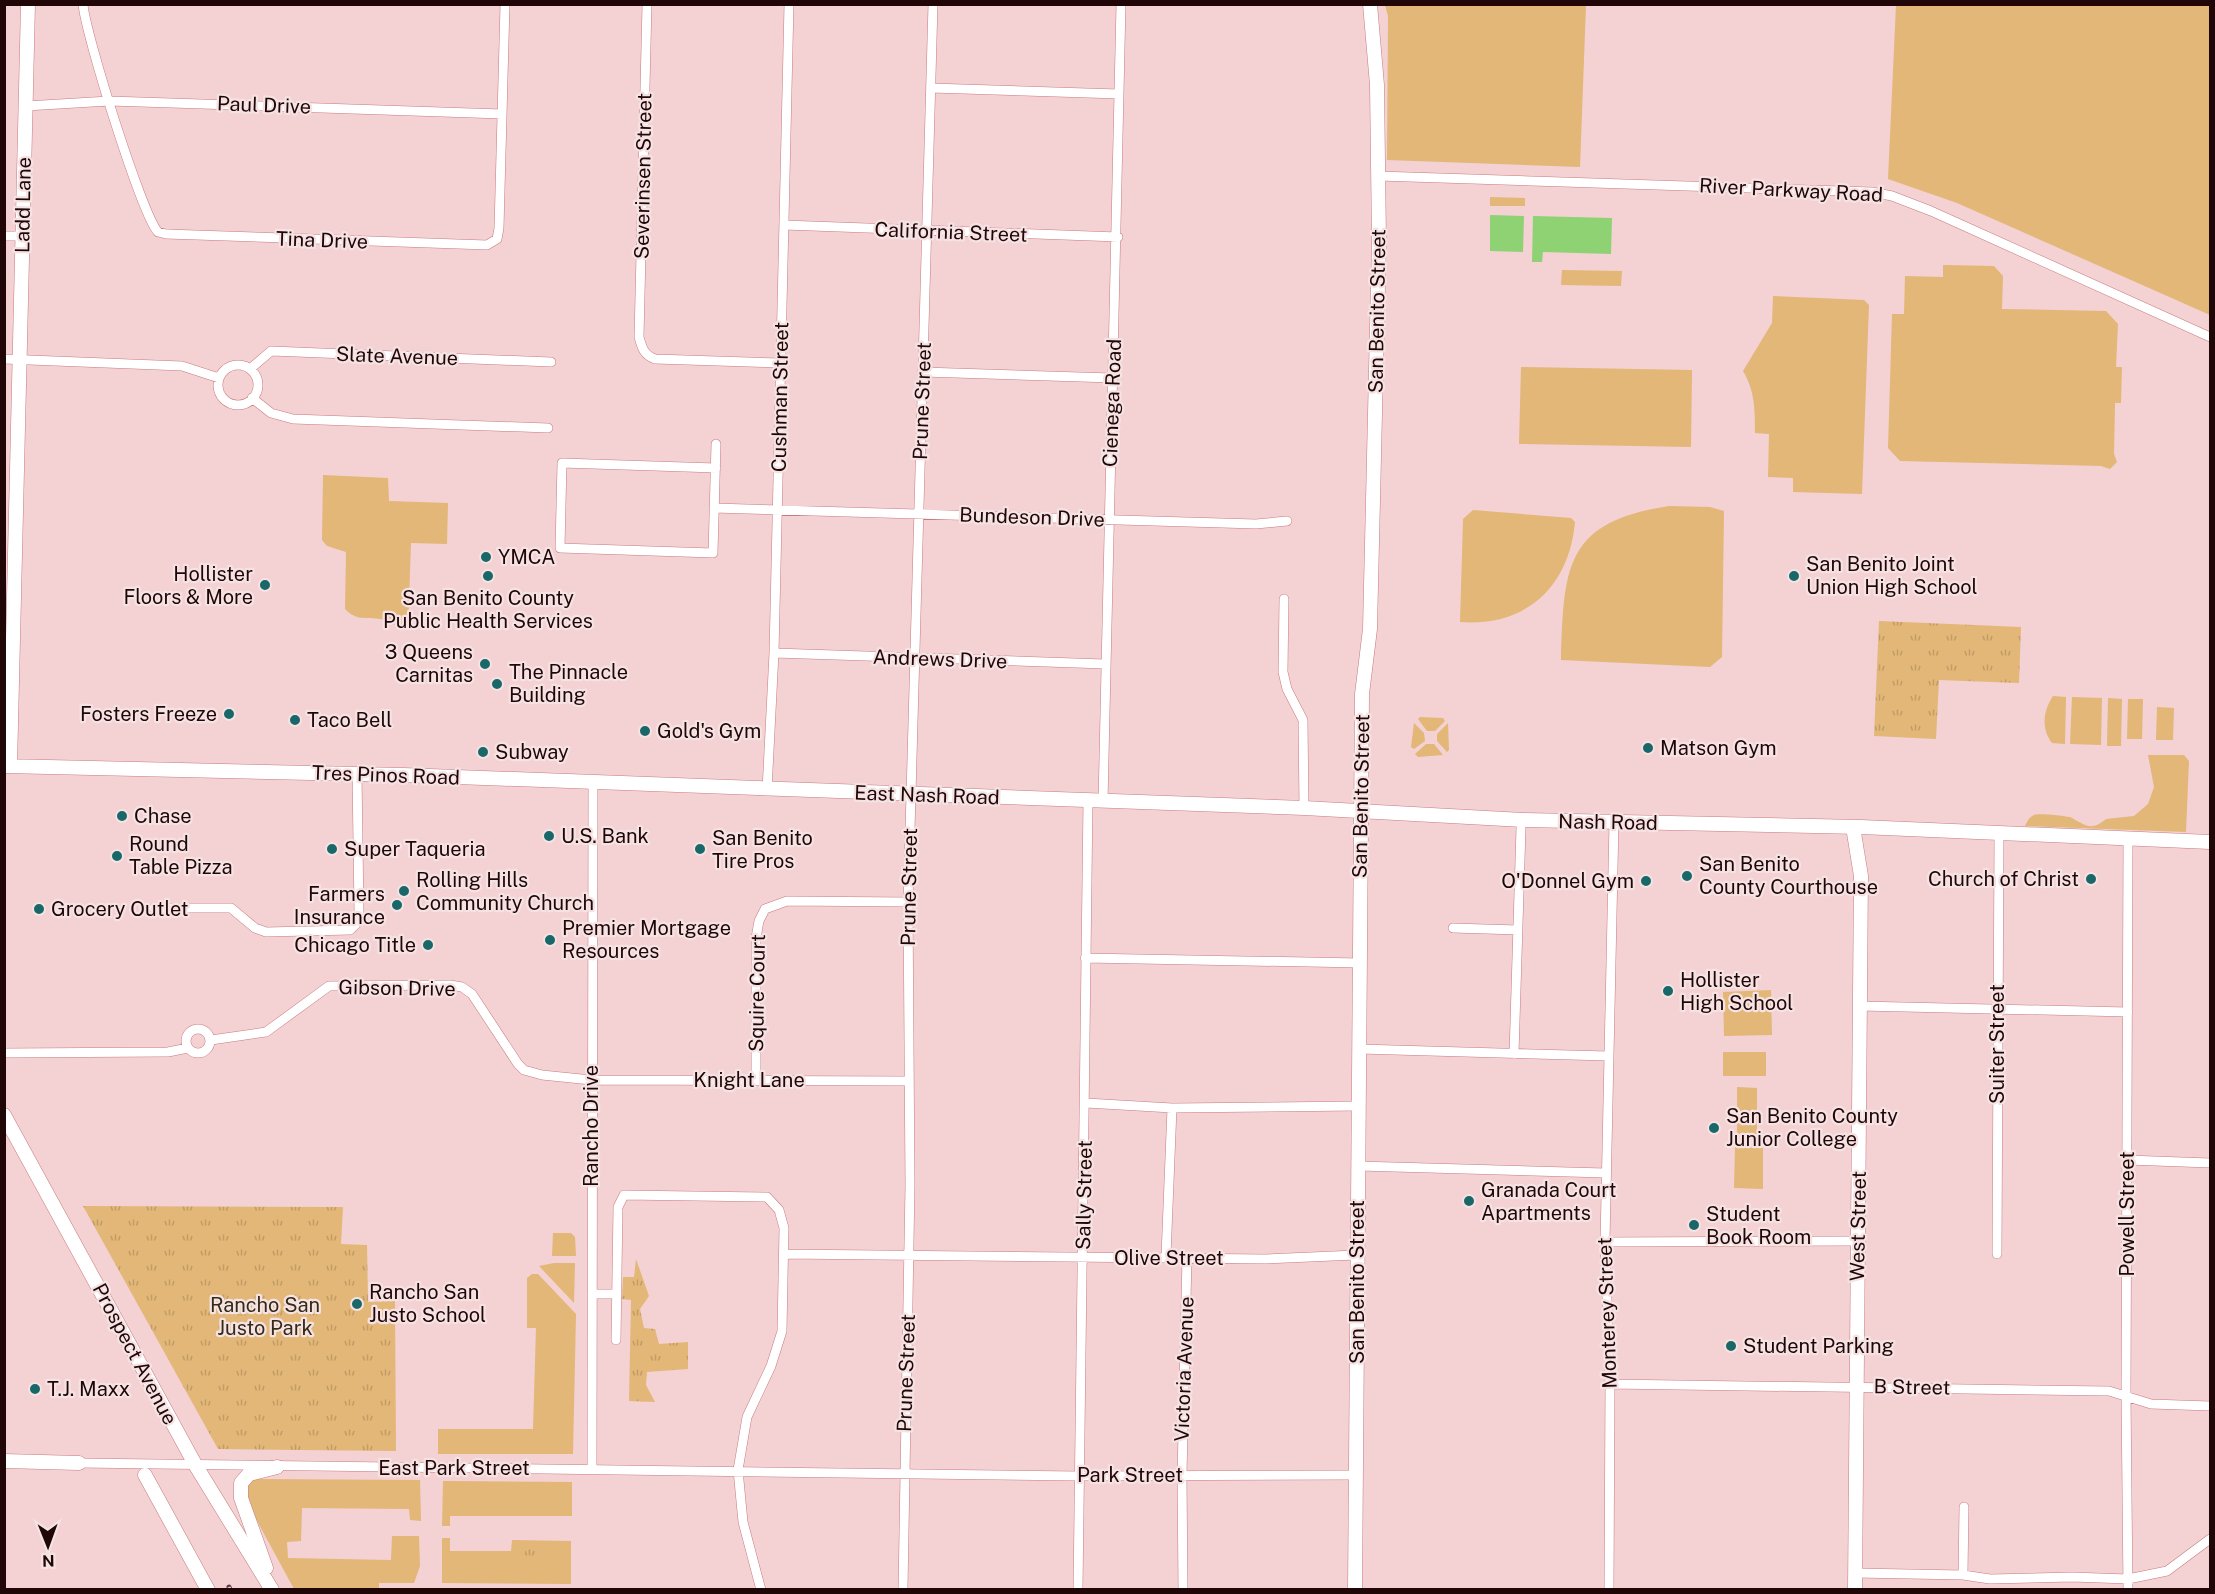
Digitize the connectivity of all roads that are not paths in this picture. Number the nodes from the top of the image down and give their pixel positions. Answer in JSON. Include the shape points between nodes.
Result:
{"nodes":[{"id":1,"x":28,"y":4,"type":"edge"},
{"id":2,"x":82,"y":4,"type":"edge"},
{"id":3,"x":505,"y":4,"type":"edge"},
{"id":4,"x":647,"y":4,"type":"edge"},
{"id":5,"x":789,"y":4,"type":"edge"},
{"id":6,"x":933,"y":4,"type":"edge"},
{"id":7,"x":1121,"y":4,"type":"edge"},
{"id":8,"x":1370,"y":4,"type":"edge"},
{"id":9,"x":931,"y":88,"type":"junction"},
{"id":10,"x":1119,"y":94,"type":"junction"},
{"id":11,"x":109,"y":101,"type":"junction"},
{"id":12,"x":26,"y":106,"type":"junction"},
{"id":13,"x":502,"y":114,"type":"junction"},
{"id":14,"x":1378,"y":176,"type":"junction"},
{"id":15,"x":784,"y":225,"type":"junction"},
{"id":16,"x":926,"y":232,"type":"junction"},
{"id":17,"x":4,"y":236,"type":"edge"},
{"id":18,"x":22,"y":236,"type":"junction"},
{"id":19,"x":1118,"y":237,"type":"junction"},
{"id":20,"x":2211,"y":337,"type":"edge"},
{"id":21,"x":4,"y":359,"type":"edge"},
{"id":22,"x":19,"y":360,"type":"junction"},
{"id":23,"x":551,"y":362,"type":"dead end"},
{"id":24,"x":780,"y":363,"type":"junction"},
{"id":25,"x":250,"y":369,"type":"junction"},
{"id":26,"x":922,"y":372,"type":"junction"},
{"id":27,"x":219,"y":378,"type":"junction"},
{"id":28,"x":1113,"y":378,"type":"junction"},
{"id":29,"x":252,"y":398,"type":"junction"},
{"id":30,"x":548,"y":428,"type":"dead end"},
{"id":31,"x":716,"y":444,"type":"dead end"},
{"id":32,"x":716,"y":468,"type":"junction"},
{"id":33,"x":714,"y":508,"type":"junction"},
{"id":34,"x":777,"y":509,"type":"junction"},
{"id":35,"x":918,"y":514,"type":"junction"},
{"id":36,"x":1109,"y":519,"type":"junction"},
{"id":37,"x":1287,"y":521,"type":"dead end"},
{"id":38,"x":1284,"y":599,"type":"dead end"},
{"id":39,"x":774,"y":653,"type":"junction"},
{"id":40,"x":915,"y":658,"type":"junction"},
{"id":41,"x":1106,"y":664,"type":"junction"},
{"id":42,"x":7,"y":766,"type":"edge"},
{"id":43,"x":357,"y":773,"type":"junction"},
{"id":44,"x":593,"y":784,"type":"junction"},
{"id":45,"x":767,"y":790,"type":"junction"},
{"id":46,"x":912,"y":795,"type":"junction"},
{"id":47,"x":1088,"y":801,"type":"junction"},
{"id":48,"x":1103,"y":802,"type":"junction"},
{"id":49,"x":1304,"y":808,"type":"junction"},
{"id":50,"x":1360,"y":811,"type":"junction"},
{"id":51,"x":1614,"y":822,"type":"junction"},
{"id":52,"x":1853,"y":827,"type":"junction"},
{"id":53,"x":1521,"y":828,"type":"dead end"},
{"id":54,"x":1999,"y":834,"type":"junction"},
{"id":55,"x":2128,"y":839,"type":"junction"},
{"id":56,"x":2211,"y":842,"type":"edge"},
{"id":57,"x":908,"y":902,"type":"junction"},
{"id":58,"x":154,"y":908,"type":"dead end"},
{"id":59,"x":1453,"y":928,"type":"dead end"},
{"id":60,"x":1518,"y":930,"type":"junction"},
{"id":61,"x":1085,"y":958,"type":"junction"},
{"id":62,"x":1360,"y":963,"type":"junction"},
{"id":63,"x":1860,"y":1006,"type":"junction"},
{"id":64,"x":1997,"y":1008,"type":"junction"},
{"id":65,"x":2128,"y":1012,"type":"junction"},
{"id":66,"x":211,"y":1040,"type":"junction"},
{"id":67,"x":188,"y":1048,"type":"junction"},
{"id":68,"x":1359,"y":1049,"type":"junction"},
{"id":69,"x":4,"y":1053,"type":"edge"},
{"id":70,"x":1514,"y":1054,"type":"junction"},
{"id":71,"x":1608,"y":1056,"type":"junction"},
{"id":72,"x":756,"y":1079,"type":"junction"},
{"id":73,"x":591,"y":1080,"type":"junction"},
{"id":74,"x":907,"y":1082,"type":"junction"},
{"id":75,"x":1086,"y":1103,"type":"junction"},
{"id":76,"x":1358,"y":1106,"type":"junction"},
{"id":77,"x":1173,"y":1108,"type":"junction"},
{"id":78,"x":4,"y":1115,"type":"edge"},
{"id":79,"x":2127,"y":1160,"type":"junction"},
{"id":80,"x":2211,"y":1162,"type":"edge"},
{"id":81,"x":1358,"y":1166,"type":"junction"},
{"id":82,"x":1605,"y":1173,"type":"junction"},
{"id":83,"x":1858,"y":1241,"type":"junction"},
{"id":84,"x":1605,"y":1242,"type":"junction"},
{"id":85,"x":784,"y":1254,"type":"junction"},
{"id":86,"x":909,"y":1254,"type":"junction"},
{"id":87,"x":1997,"y":1254,"type":"dead end"},
{"id":88,"x":1166,"y":1256,"type":"junction"},
{"id":89,"x":1356,"y":1256,"type":"junction"},
{"id":90,"x":1083,"y":1257,"type":"junction"},
{"id":91,"x":1187,"y":1257,"type":"junction"},
{"id":92,"x":592,"y":1294,"type":"junction"},
{"id":93,"x":617,"y":1294,"type":"junction"},
{"id":94,"x":616,"y":1340,"type":"dead end"},
{"id":95,"x":1610,"y":1383,"type":"junction"},
{"id":96,"x":1856,"y":1386,"type":"junction"},
{"id":97,"x":2126,"y":1395,"type":"junction"},
{"id":98,"x":2211,"y":1406,"type":"edge"},
{"id":99,"x":4,"y":1461,"type":"edge"},
{"id":100,"x":79,"y":1462,"type":"joint"},
{"id":101,"x":196,"y":1466,"type":"junction"},
{"id":102,"x":277,"y":1467,"type":"junction"},
{"id":103,"x":592,"y":1469,"type":"junction"},
{"id":104,"x":738,"y":1470,"type":"junction"},
{"id":105,"x":903,"y":1473,"type":"junction"},
{"id":106,"x":145,"y":1474,"type":"dead end"},
{"id":107,"x":1182,"y":1475,"type":"junction"},
{"id":108,"x":1356,"y":1475,"type":"junction"},
{"id":109,"x":1078,"y":1476,"type":"junction"},
{"id":110,"x":1964,"y":1507,"type":"dead end"},
{"id":111,"x":2211,"y":1539,"type":"edge"},
{"id":112,"x":1856,"y":1573,"type":"junction"},
{"id":113,"x":1963,"y":1575,"type":"junction"},
{"id":114,"x":1990,"y":1579,"type":"junction"},
{"id":115,"x":2128,"y":1579,"type":"junction"},
{"id":116,"x":208,"y":1590,"type":"edge"},
{"id":117,"x":273,"y":1590,"type":"edge"},
{"id":118,"x":761,"y":1590,"type":"edge"},
{"id":119,"x":903,"y":1590,"type":"edge"},
{"id":120,"x":1078,"y":1590,"type":"edge"},
{"id":121,"x":1183,"y":1590,"type":"edge"},
{"id":122,"x":1355,"y":1590,"type":"edge"},
{"id":123,"x":1609,"y":1590,"type":"edge"},
{"id":124,"x":1856,"y":1590,"type":"edge"},
{"id":125,"x":1990,"y":1590,"type":"edge"},
{"id":126,"x":2128,"y":1590,"type":"edge"}],
"edges":[{"from":1,"to":12,"type":"street","name":"Ladd Lane"},
{"from":2,"to":11,"type":"street"},
{"from":3,"to":13,"type":"street"},
{"from":4,"to":24,"type":"street","name":"Severinsen Street","via":[[639,337],[642,348],[655,359]]},
{"from":5,"to":15,"type":"street","name":"Cushman Street"},
{"from":6,"to":9,"type":"street","name":"Prune Street"},
{"from":7,"to":10,"type":"street","name":"Cienega Road"},
{"from":8,"to":14,"type":"street","name":"San Benito Street","via":[[1377,85]]},
{"from":9,"to":10,"type":"street"},
{"from":9,"to":16,"type":"street","name":"Prune Street"},
{"from":10,"to":19,"type":"street","name":"Cienega Road"},
{"from":11,"to":12,"type":"street","name":"Paul Drive"},
{"from":11,"to":13,"type":"street","name":"Paul Drive"},
{"from":11,"to":13,"type":"street","name":"Tina Drive","via":[[147,212],[158,232],[238,237],[487,245],[497,239],[498,233]]},
{"from":12,"to":18,"type":"street","name":"Ladd Lane"},
{"from":14,"to":20,"type":"street","name":"River Parkway Road","via":[[1872,192],[1931,211]]},
{"from":14,"to":50,"type":"street","name":"San Benito Street","via":[[1370,630],[1362,694]]},
{"from":15,"to":16,"type":"street","name":"California Street"},
{"from":15,"to":24,"type":"street","name":"Cushman Street"},
{"from":16,"to":19,"type":"street","name":"California Street"},
{"from":16,"to":26,"type":"street","name":"Prune Street"},
{"from":17,"to":18,"type":"street"},
{"from":18,"to":22,"type":"street","name":"Ladd Lane"},
{"from":19,"to":28,"type":"street","name":"Cienega Road"},
{"from":21,"to":22,"type":"street"},
{"from":22,"to":27,"type":"street","via":[[182,366]]},
{"from":22,"to":42,"type":"street","name":"Ladd Lane"},
{"from":23,"to":25,"type":"street","name":"Slate Avenue","via":[[271,351]]},
{"from":24,"to":34,"type":"street","name":"Cushman Street"},
{"from":25,"to":27,"type":"street","via":[[232,366]]},
{"from":25,"to":29,"type":"street","via":[[258,386]]},
{"from":26,"to":28,"type":"street"},
{"from":26,"to":35,"type":"street","name":"Prune Street"},
{"from":27,"to":29,"type":"street","via":[[219,391],[227,401],[240,404]]},
{"from":28,"to":36,"type":"street","name":"Cienega Road"},
{"from":29,"to":30,"type":"street","via":[[271,413],[293,419]]},
{"from":31,"to":32,"type":"street"},
{"from":32,"to":33,"type":"street"},
{"from":32,"to":33,"type":"street","via":[[562,463],[560,548],[713,553]]},
{"from":33,"to":34,"type":"street","name":"Bundeson Drive"},
{"from":34,"to":35,"type":"street","name":"Bundeson Drive"},
{"from":34,"to":39,"type":"street","name":"Cushman Street"},
{"from":35,"to":36,"type":"street","name":"Bundeson Drive"},
{"from":35,"to":40,"type":"street","name":"Prune Street"},
{"from":36,"to":37,"type":"street","name":"Bundeson Drive","via":[[1256,524]]},
{"from":36,"to":41,"type":"street","name":"Cienega Road"},
{"from":38,"to":49,"type":"street","via":[[1283,672],[1287,689],[1304,720]]},
{"from":39,"to":40,"type":"street","name":"Andrews Drive"},
{"from":39,"to":45,"type":"street","name":"Cushman Street"},
{"from":40,"to":41,"type":"street","name":"Andrews Drive"},
{"from":40,"to":46,"type":"street","name":"Prune Street"},
{"from":41,"to":48,"type":"street","name":"Cienega Road"},
{"from":42,"to":43,"type":"street","name":"Tres Pinos Road"},
{"from":43,"to":44,"type":"street","name":"Tres Pinos Road"},
{"from":43,"to":58,"type":"street","via":[[359,914],[350,930],[266,932],[231,908]]},
{"from":44,"to":45,"type":"street","name":"Tres Pinos Road"},
{"from":44,"to":73,"type":"street","name":"Rancho Drive"},
{"from":45,"to":46,"type":"street","name":"East Nash Road"},
{"from":46,"to":47,"type":"street","name":"East Nash Road"},
{"from":46,"to":57,"type":"street","name":"Prune Street"},
{"from":47,"to":48,"type":"street","name":"Nash Road"},
{"from":47,"to":61,"type":"street","name":"Sally Street"},
{"from":48,"to":49,"type":"street","name":"Nash Road"},
{"from":49,"to":50,"type":"street","name":"Nash Road"},
{"from":50,"to":51,"type":"street","name":"Nash Road"},
{"from":50,"to":62,"type":"street","name":"San Benito Street"},
{"from":51,"to":52,"type":"street","name":"Nash Road"},
{"from":51,"to":71,"type":"street","name":"Monterey Street"},
{"from":52,"to":54,"type":"street","name":"Nash Road"},
{"from":52,"to":63,"type":"street","name":"West Street","via":[[1861,876]]},
{"from":53,"to":60,"type":"street"},
{"from":54,"to":55,"type":"street","name":"Nash Road"},
{"from":54,"to":64,"type":"street","name":"Suiter Street"},
{"from":55,"to":56,"type":"street","name":"Nash Road"},
{"from":55,"to":65,"type":"street","name":"Powell Street"},
{"from":57,"to":72,"type":"street","name":"Squire Court","via":[[787,901],[765,909],[756,938]]},
{"from":57,"to":74,"type":"street","name":"Prune Street"},
{"from":59,"to":60,"type":"street"},
{"from":60,"to":70,"type":"street"},
{"from":61,"to":62,"type":"street"},
{"from":61,"to":75,"type":"street","name":"Sally Street"},
{"from":62,"to":68,"type":"street","name":"San Benito Street"},
{"from":63,"to":64,"type":"street"},
{"from":63,"to":83,"type":"street","name":"West Street"},
{"from":64,"to":65,"type":"street"},
{"from":64,"to":87,"type":"street","name":"Suiter Street"},
{"from":65,"to":79,"type":"street","name":"Powell Street"},
{"from":66,"to":67,"type":"street","via":[[201,1053]]},
{"from":66,"to":67,"type":"street","via":[[205,1030],[195,1029],[187,1036]]},
{"from":66,"to":73,"type":"street","name":"Gibson Drive","via":[[266,1032],[329,986],[450,985],[472,994],[524,1070]]},
{"from":67,"to":69,"type":"street","via":[[159,1052]]},
{"from":68,"to":70,"type":"street"},
{"from":68,"to":76,"type":"street","name":"San Benito Street"},
{"from":70,"to":71,"type":"street"},
{"from":71,"to":82,"type":"street","name":"Monterey Street"},
{"from":72,"to":73,"type":"street","name":"Knight Lane"},
{"from":72,"to":74,"type":"street","name":"Knight Lane"},
{"from":73,"to":92,"type":"street","name":"Rancho Drive"},
{"from":74,"to":86,"type":"street","name":"Prune Street"},
{"from":75,"to":77,"type":"street"},
{"from":75,"to":90,"type":"street","name":"Sally Street"},
{"from":76,"to":77,"type":"street"},
{"from":76,"to":81,"type":"street","name":"San Benito Street"},
{"from":77,"to":88,"type":"street"},
{"from":78,"to":101,"type":"street","name":"Prospect Avenue"},
{"from":79,"to":80,"type":"street"},
{"from":79,"to":97,"type":"street","name":"Powell Street"},
{"from":81,"to":82,"type":"street"},
{"from":81,"to":89,"type":"street","name":"San Benito Street"},
{"from":82,"to":84,"type":"street","name":"Monterey Street"},
{"from":83,"to":84,"type":"street"},
{"from":83,"to":96,"type":"street","name":"West Street"},
{"from":84,"to":95,"type":"street","name":"Monterey Street"},
{"from":85,"to":86,"type":"street","name":"Olive Street"},
{"from":85,"to":93,"type":"street","via":[[779,1210],[767,1197],[624,1194],[618,1207]]},
{"from":85,"to":104,"type":"street","via":[[780,1338],[747,1417]]},
{"from":86,"to":90,"type":"street","name":"Olive Street"},
{"from":86,"to":105,"type":"street","name":"Prune Street"},
{"from":88,"to":90,"type":"street","name":"Olive Street"},
{"from":88,"to":91,"type":"street","name":"Olive Street"},
{"from":89,"to":91,"type":"street","name":"Olive Street"},
{"from":89,"to":108,"type":"street","name":"San Benito Street"},
{"from":90,"to":109,"type":"street","name":"Sally Street"},
{"from":91,"to":107,"type":"street","name":"Victoria Avenue"},
{"from":92,"to":93,"type":"street"},
{"from":92,"to":103,"type":"street","name":"Rancho Drive"},
{"from":93,"to":94,"type":"street"},
{"from":95,"to":96,"type":"street","name":"B Street"},
{"from":95,"to":123,"type":"street","name":"Monterey Street"},
{"from":96,"to":97,"type":"street","name":"B Street","via":[[2109,1390]]},
{"from":96,"to":112,"type":"street","name":"West Street"},
{"from":97,"to":98,"type":"street","name":"B Street","via":[[2151,1404]]},
{"from":97,"to":115,"type":"street","name":"Powell Street"},
{"from":99,"to":100,"type":"street","name":"East Park Street"},
{"from":100,"to":101,"type":"street","name":"East Park Street"},
{"from":101,"to":102,"type":"street","name":"East Park Street"},
{"from":101,"to":117,"type":"street","name":"Prospect Avenue"},
{"from":102,"to":103,"type":"street","name":"East Park Street"},
{"from":102,"to":117,"type":"street","via":[[249,1474],[240,1488]]},
{"from":103,"to":104,"type":"street","name":"East Park Street"},
{"from":104,"to":105,"type":"street","name":"East Park Street"},
{"from":104,"to":118,"type":"street","via":[[743,1522]]},
{"from":105,"to":109,"type":"street","name":"Park Street"},
{"from":105,"to":119,"type":"street","name":"Prune Street"},
{"from":106,"to":116,"type":"street"},
{"from":107,"to":108,"type":"street","name":"Park Street"},
{"from":107,"to":109,"type":"street","name":"Park Street"},
{"from":107,"to":121,"type":"street","name":"Victoria Avenue"},
{"from":108,"to":122,"type":"street","name":"San Benito Street"},
{"from":109,"to":120,"type":"street","name":"Sally Street"},
{"from":110,"to":113,"type":"street"},
{"from":111,"to":115,"type":"street","via":[[2167,1571]]},
{"from":112,"to":113,"type":"street"},
{"from":112,"to":124,"type":"street","name":"West Street"},
{"from":113,"to":114,"type":"street"},
{"from":114,"to":115,"type":"street"},
{"from":114,"to":125,"type":"street"},
{"from":115,"to":126,"type":"street","name":"Powell Street"}]}
